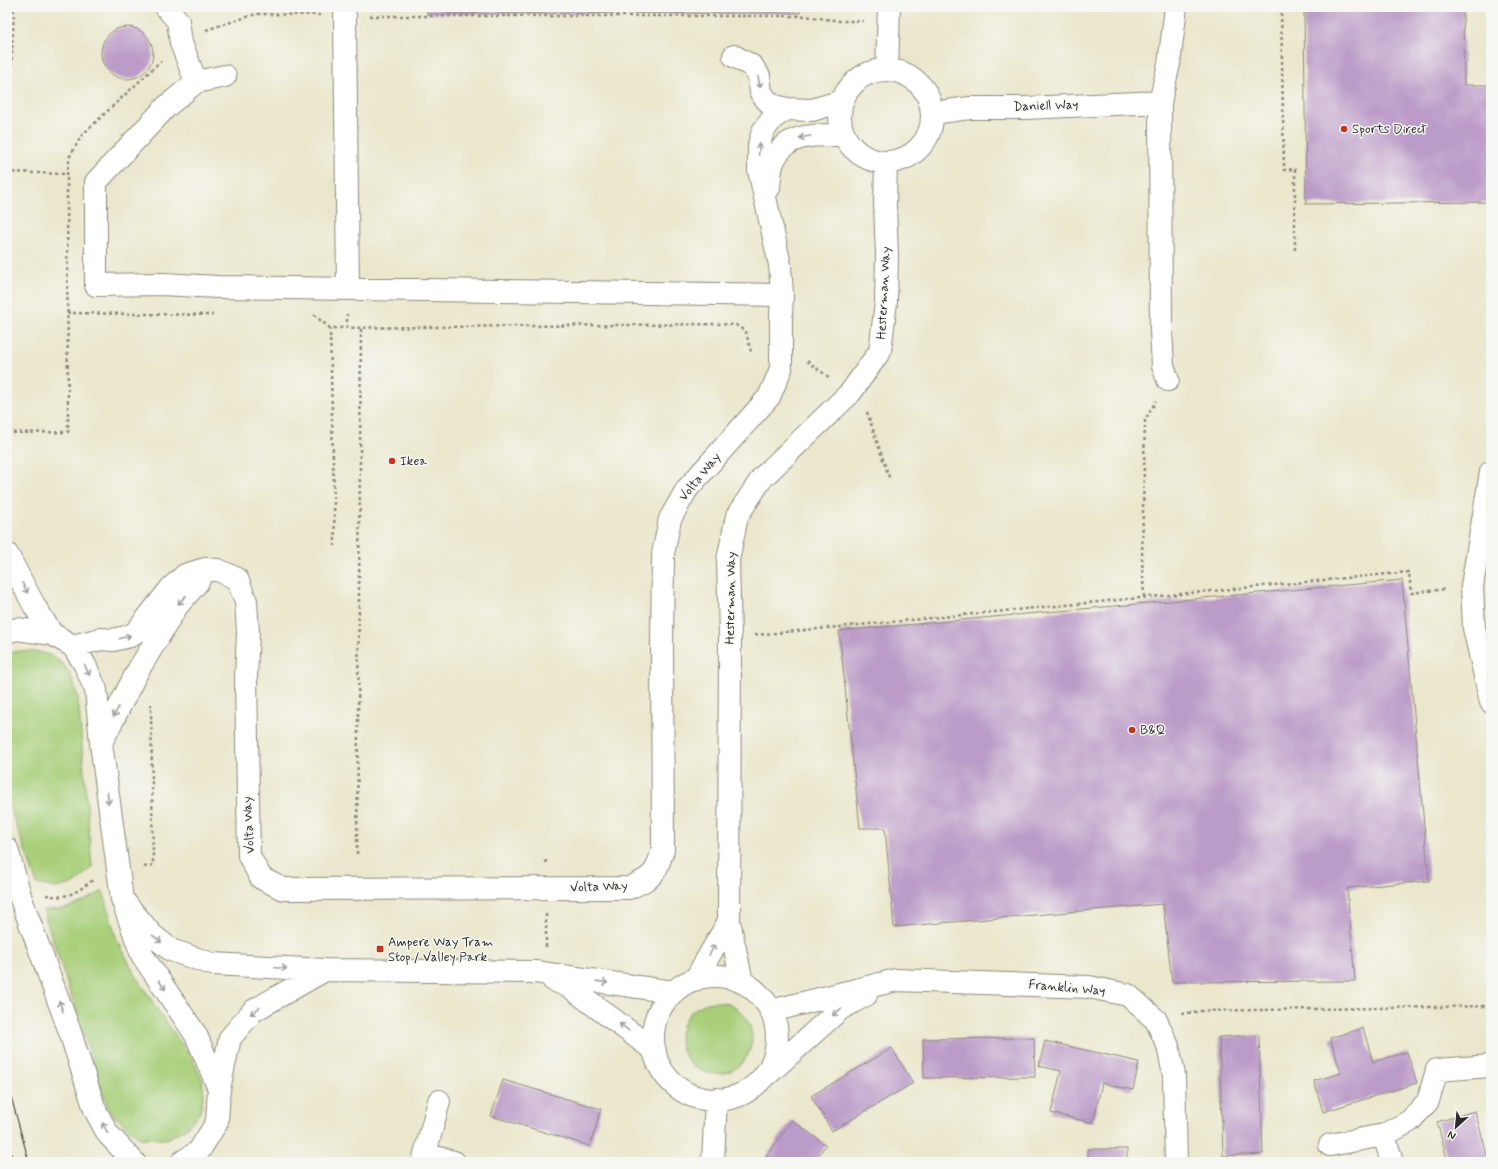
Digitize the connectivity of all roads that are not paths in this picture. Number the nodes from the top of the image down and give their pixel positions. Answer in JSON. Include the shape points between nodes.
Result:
{"nodes":[{"id":1,"x":166,"y":7,"type":"edge"},
{"id":2,"x":1176,"y":7,"type":"edge"},
{"id":3,"x":888,"y":14,"type":"edge"},
{"id":4,"x":346,"y":16,"type":"road end"},
{"id":5,"x":734,"y":56,"type":"dead end"},
{"id":6,"x":887,"y":70,"type":"junction"},
{"id":7,"x":225,"y":76,"type":"dead end"},
{"id":8,"x":196,"y":82,"type":"junction"},
{"id":9,"x":842,"y":101,"type":"junction"},
{"id":10,"x":1160,"y":102,"type":"junction"},
{"id":11,"x":787,"y":109,"type":"junction"},
{"id":12,"x":932,"y":114,"type":"junction"},
{"id":13,"x":844,"y":135,"type":"junction"},
{"id":14,"x":886,"y":162,"type":"junction"},
{"id":15,"x":767,"y":201,"type":"junction"},
{"id":16,"x":348,"y":289,"type":"junction"},
{"id":17,"x":782,"y":295,"type":"junction"},
{"id":18,"x":1168,"y":380,"type":"road end"},
{"id":19,"x":1491,"y":472,"type":"edge"},
{"id":20,"x":7,"y":554,"type":"edge"},
{"id":21,"x":205,"y":569,"type":"junction"},
{"id":22,"x":7,"y":632,"type":"edge"},
{"id":23,"x":52,"y":634,"type":"junction"},
{"id":24,"x":73,"y":646,"type":"junction"},
{"id":25,"x":1491,"y":702,"type":"edge"},
{"id":26,"x":101,"y":743,"type":"junction"},
{"id":27,"x":7,"y":849,"type":"edge"},
{"id":28,"x":122,"y":899,"type":"junction"},
{"id":29,"x":729,"y":921,"type":"junction"},
{"id":30,"x":540,"y":963,"type":"junction"},
{"id":31,"x":325,"y":970,"type":"junction"},
{"id":32,"x":695,"y":980,"type":"junction"},
{"id":33,"x":896,"y":980,"type":"junction"},
{"id":34,"x":742,"y":982,"type":"junction"},
{"id":35,"x":673,"y":992,"type":"junction"},
{"id":36,"x":771,"y":1010,"type":"junction"},
{"id":37,"x":655,"y":1051,"type":"junction"},
{"id":38,"x":1491,"y":1066,"type":"edge"},
{"id":39,"x":756,"y":1084,"type":"junction"},
{"id":40,"x":219,"y":1089,"type":"junction"},
{"id":41,"x":716,"y":1099,"type":"junction"},
{"id":42,"x":439,"y":1101,"type":"dead end"},
{"id":43,"x":216,"y":1122,"type":"junction"},
{"id":44,"x":1384,"y":1135,"type":"junction"},
{"id":45,"x":1330,"y":1144,"type":"dead end"},
{"id":46,"x":424,"y":1158,"type":"edge"},
{"id":47,"x":136,"y":1161,"type":"edge"},
{"id":48,"x":182,"y":1162,"type":"edge"},
{"id":49,"x":209,"y":1162,"type":"edge"},
{"id":50,"x":454,"y":1162,"type":"edge"},
{"id":51,"x":713,"y":1162,"type":"edge"},
{"id":52,"x":1176,"y":1162,"type":"edge"},
{"id":53,"x":1392,"y":1162,"type":"edge"}],
"edges":[{"from":1,"to":8,"type":"street","via":[[178,21],[181,43]]},
{"from":2,"to":10,"type":"street","via":[[1169,64]]},
{"from":3,"to":6,"type":"street"},
{"from":4,"to":16,"type":"street"},
{"from":5,"to":11,"type":"street","one_way":true,"via":[[752,66],[759,76],[761,93],[771,105]]},
{"from":6,"to":9,"type":"street","via":[[862,76],[850,86]]},
{"from":6,"to":12,"type":"street","via":[[908,74],[925,90],[932,105]]},
{"from":7,"to":8,"type":"street"},
{"from":8,"to":16,"type":"street","via":[[166,106],[96,182],[96,285],[162,284]]},
{"from":9,"to":11,"type":"street","via":[[812,110]]},
{"from":9,"to":13,"type":"street","via":[[840,119]]},
{"from":10,"to":12,"type":"street","name":"Daniell Way","via":[[970,108]]},
{"from":10,"to":18,"type":"street","via":[[1161,332],[1163,366]]},
{"from":15,"to":11,"type":"street","name":"Volta Way","one_way":true,"via":[[759,170],[759,145],[764,131],[773,118]]},
{"from":12,"to":14,"type":"street","via":[[930,133],[921,146],[902,159]]},
{"from":13,"to":14,"type":"street","via":[[861,154]]},
{"from":13,"to":15,"type":"street","name":"Volta Way","one_way":true,"via":[[815,135],[796,139],[782,146],[774,159]]},
{"from":14,"to":29,"type":"street","name":"Hesterman Way","via":[[886,302],[880,351],[851,392],[762,478],[737,516],[728,560]]},
{"from":15,"to":17,"type":"street","name":"Volta Way","via":[[780,265]]},
{"from":16,"to":17,"type":"street"},
{"from":17,"to":21,"type":"street","name":"Volta Way","via":[[781,369],[769,396],[687,489],[670,519],[663,554],[663,850],[656,870],[647,880],[629,888],[283,889],[261,878],[249,856],[246,601],[237,579],[218,570]]},
{"from":19,"to":25,"type":"street","via":[[1472,586],[1474,628]]},
{"from":20,"to":23,"type":"street","one_way":true},
{"from":24,"to":21,"type":"street","name":"Volta Way","one_way":true,"via":[[101,639],[113,640],[130,636],[184,575]]},
{"from":21,"to":26,"type":"street","one_way":true,"via":[[197,583],[176,606],[137,672]]},
{"from":22,"to":23,"type":"street","via":[[17,629]]},
{"from":23,"to":24,"type":"street"},
{"from":24,"to":26,"type":"street","one_way":true,"via":[[96,690]]},
{"from":26,"to":28,"type":"street","one_way":true},
{"from":47,"to":27,"type":"street","one_way":true,"via":[[108,1134],[95,1110],[70,1032],[21,899]]},
{"from":28,"to":31,"type":"street","one_way":true,"via":[[152,935],[171,950],[212,964]]},
{"from":28,"to":40,"type":"street","one_way":true,"via":[[142,955],[196,1035]]},
{"from":32,"to":29,"type":"street","name":"Hesterman Way","one_way":true},
{"from":29,"to":34,"type":"street","name":"Hesterman Way"},
{"from":30,"to":31,"type":"street"},
{"from":30,"to":35,"type":"street","one_way":true},
{"from":37,"to":30,"type":"street","one_way":true},
{"from":31,"to":40,"type":"street","one_way":true,"via":[[248,1016],[230,1038]]},
{"from":32,"to":34,"type":"street","via":[[728,977]]},
{"from":32,"to":35,"type":"street"},
{"from":33,"to":36,"type":"street","name":"Franklin Way"},
{"from":33,"to":39,"type":"street","name":"Franklin Way","one_way":true,"via":[[840,1009]]},
{"from":33,"to":52,"type":"street","name":"Franklin Way","via":[[1089,987],[1128,995],[1156,1020],[1168,1046],[1174,1076]]},
{"from":34,"to":36,"type":"street","via":[[760,995]]},
{"from":35,"to":37,"type":"street","via":[[660,1009],[653,1030]]},
{"from":36,"to":39,"type":"street","via":[[777,1031],[775,1053],[770,1068]]},
{"from":37,"to":41,"type":"street","via":[[658,1063],[670,1081],[685,1092],[706,1100]]},
{"from":38,"to":44,"type":"street","via":[[1437,1070],[1428,1101],[1410,1121]]},
{"from":39,"to":41,"type":"street","via":[[738,1096]]},
{"from":40,"to":43,"type":"street"},
{"from":41,"to":51,"type":"street"},
{"from":42,"to":46,"type":"street"},
{"from":43,"to":48,"type":"street","via":[[199,1151]]},
{"from":43,"to":49,"type":"street"},
{"from":44,"to":45,"type":"street"},
{"from":44,"to":53,"type":"street"},
{"from":46,"to":50,"type":"street"}]}
